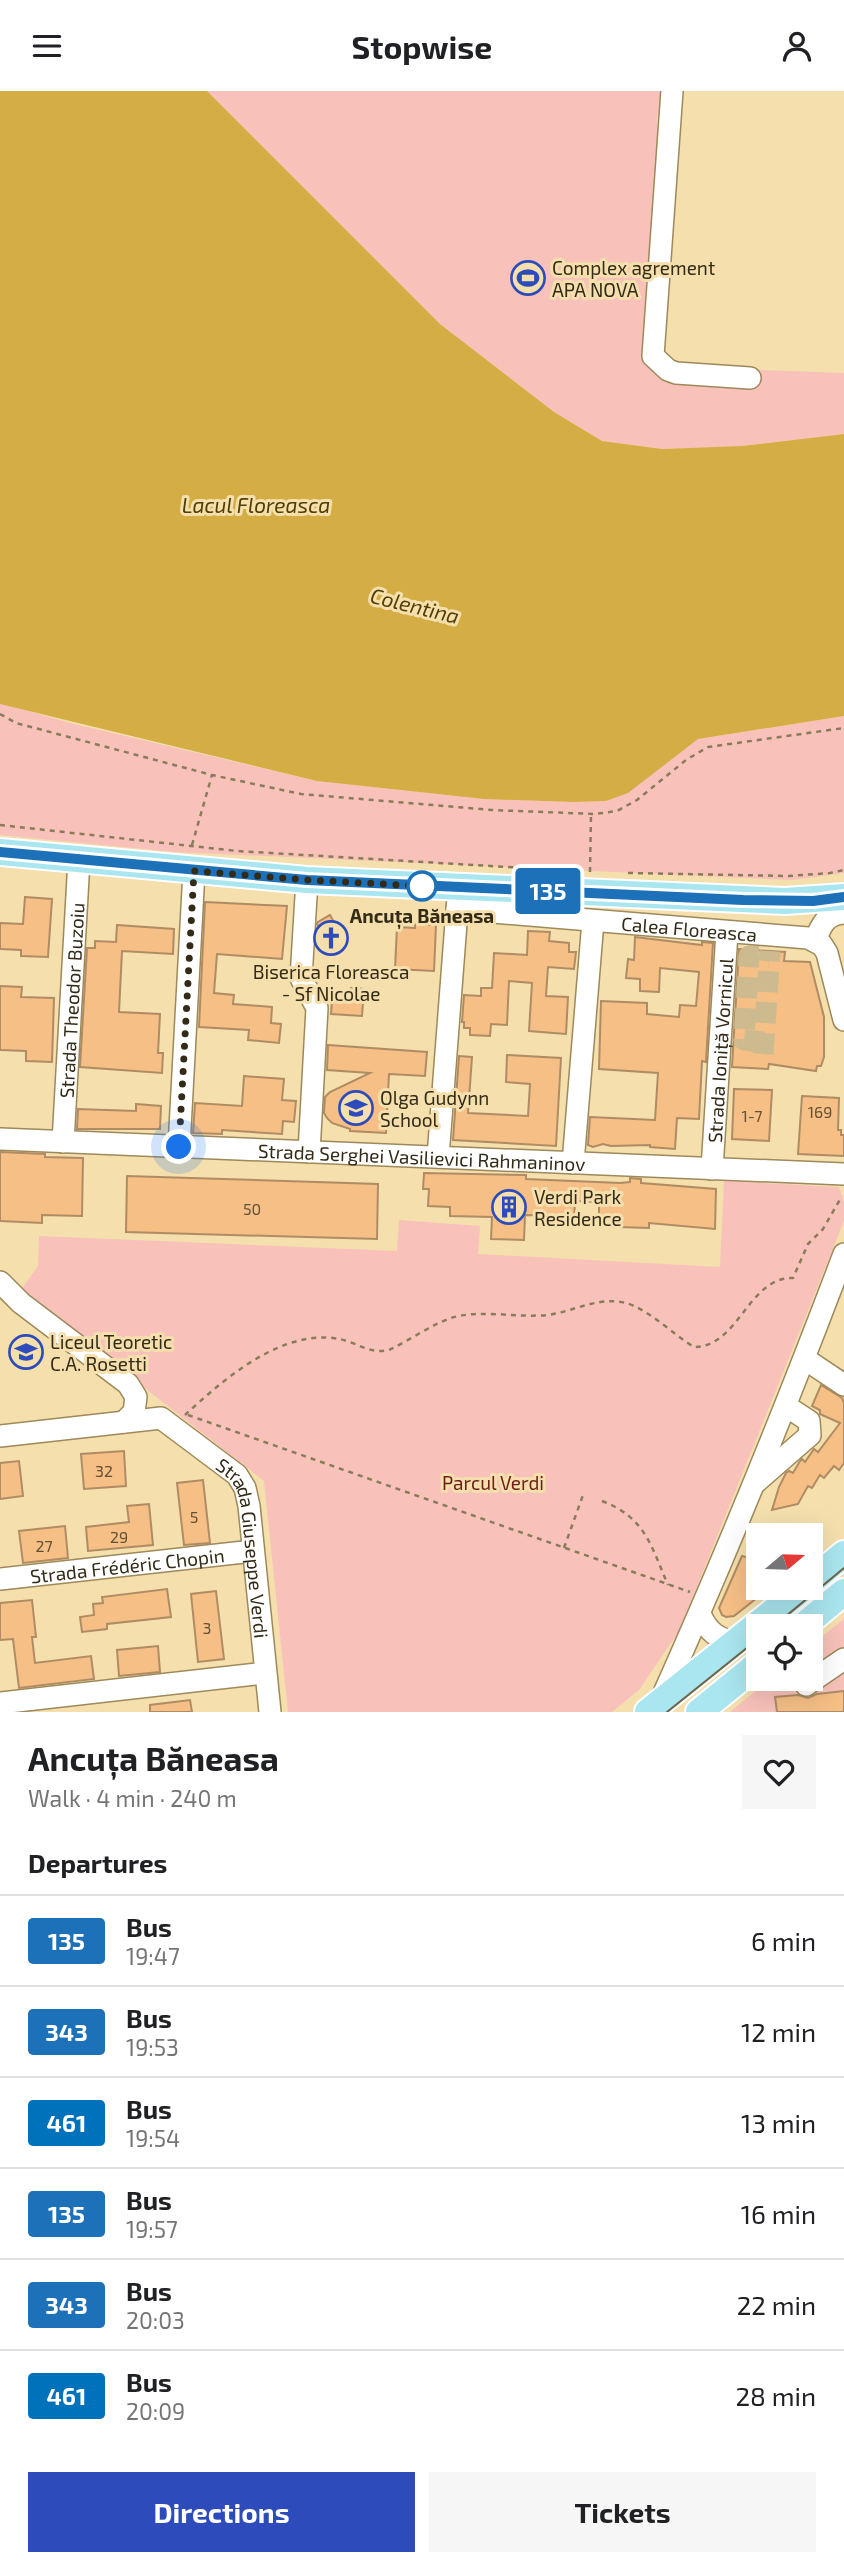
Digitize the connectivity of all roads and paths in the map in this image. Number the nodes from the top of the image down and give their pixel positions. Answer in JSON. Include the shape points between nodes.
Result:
{"nodes":[{"id":1,"x":672,"y":91,"type":"edge"},
{"id":2,"x":750,"y":378,"type":"dead end"},
{"id":3,"x":0,"y":715,"type":"edge"},
{"id":4,"x":844,"y":728,"type":"edge"},
{"id":5,"x":212,"y":775,"type":"junction"},
{"id":6,"x":591,"y":814,"type":"junction"},
{"id":7,"x":0,"y":825,"type":"edge"},
{"id":8,"x":0,"y":852,"type":"edge"},
{"id":9,"x":193,"y":859,"type":"junction"},
{"id":10,"x":79,"y":860,"type":"junction"},
{"id":11,"x":562,"y":870,"type":"dead end"},
{"id":12,"x":844,"y":870,"type":"edge"},
{"id":13,"x":590,"y":872,"type":"dead end"},
{"id":14,"x":616,"y":872,"type":"dead end"},
{"id":15,"x":307,"y":880,"type":"junction"},
{"id":16,"x":465,"y":899,"type":"junction"},
{"id":17,"x":843,"y":902,"type":"edge"},
{"id":18,"x":593,"y":921,"type":"junction"},
{"id":19,"x":727,"y":932,"type":"junction"},
{"id":20,"x":815,"y":941,"type":"junction"},
{"id":21,"x":844,"y":1020,"type":"edge"},
{"id":22,"x":0,"y":1139,"type":"edge"},
{"id":23,"x":63,"y":1142,"type":"junction"},
{"id":24,"x":179,"y":1147,"type":"junction"},
{"id":25,"x":309,"y":1152,"type":"junction"},
{"id":26,"x":438,"y":1157,"type":"junction"},
{"id":27,"x":572,"y":1163,"type":"junction"},
{"id":28,"x":712,"y":1169,"type":"junction"},
{"id":29,"x":843,"y":1185,"type":"edge"},
{"id":30,"x":842,"y":1268,"type":"edge"},
{"id":31,"x":0,"y":1282,"type":"edge"},
{"id":32,"x":805,"y":1359,"type":"junction"},
{"id":33,"x":844,"y":1385,"type":"edge"},
{"id":34,"x":786,"y":1406,"type":"junction"},
{"id":35,"x":124,"y":1422,"type":"junction"},
{"id":36,"x":0,"y":1436,"type":"edge"},
{"id":37,"x":751,"y":1486,"type":"junction"},
{"id":38,"x":583,"y":1495,"type":"dead end"},
{"id":39,"x":602,"y":1501,"type":"dead end"},
{"id":40,"x":564,"y":1548,"type":"junction"},
{"id":41,"x":253,"y":1551,"type":"junction"},
{"id":42,"x":844,"y":1554,"type":"edge"},
{"id":43,"x":823,"y":1571,"type":"edge"},
{"id":44,"x":0,"y":1579,"type":"edge"},
{"id":45,"x":668,"y":1585,"type":"junction"},
{"id":46,"x":844,"y":1592,"type":"edge"},
{"id":47,"x":788,"y":1600,"type":"edge"},
{"id":48,"x":703,"y":1606,"type":"junction"},
{"id":49,"x":817,"y":1614,"type":"edge"},
{"id":50,"x":738,"y":1642,"type":"junction"},
{"id":51,"x":844,"y":1659,"type":"edge"},
{"id":52,"x":265,"y":1673,"type":"junction"},
{"id":53,"x":823,"y":1673,"type":"edge"},
{"id":54,"x":746,"y":1674,"type":"edge"},
{"id":55,"x":0,"y":1703,"type":"edge"},
{"id":56,"x":655,"y":1710,"type":"edge"},
{"id":57,"x":270,"y":1712,"type":"edge"},
{"id":58,"x":699,"y":1712,"type":"edge"}],
"edges":[{"from":1,"to":2,"type":"street","via":[[653,356],[676,373]]},
{"from":3,"to":5,"type":"path"},
{"from":4,"to":6,"type":"path","via":[[708,747],[627,806]]},
{"from":5,"to":6,"type":"path","via":[[301,794]]},
{"from":5,"to":9,"type":"path"},
{"from":6,"to":13,"type":"path"},
{"from":7,"to":9,"type":"path"},
{"from":8,"to":10,"type":"main road","name":"Calea Floreasca"},
{"from":9,"to":10,"type":"main road","name":"Calea Floreasca"},
{"from":9,"to":11,"type":"path","via":[[237,851]]},
{"from":9,"to":15,"type":"main road","name":"Calea Floreasca"},
{"from":9,"to":24,"type":"street"},
{"from":10,"to":23,"type":"street","name":"Strada Theodor Buzoiu"},
{"from":12,"to":14,"type":"path","via":[[789,876]]},
{"from":15,"to":16,"type":"main road","name":"Calea Floreasca"},
{"from":15,"to":25,"type":"street","via":[[301,978],[317,1009]]},
{"from":16,"to":17,"type":"main road","name":"Calea Floreasca"},
{"from":16,"to":18,"type":"street","name":"Calea Floreasca"},
{"from":16,"to":26,"type":"street"},
{"from":17,"to":20,"type":"street","via":[[822,923]]},
{"from":18,"to":19,"type":"street","name":"Calea Floreasca"},
{"from":18,"to":27,"type":"street"},
{"from":19,"to":20,"type":"street","name":"Calea Floreasca","via":[[770,943]]},
{"from":19,"to":28,"type":"street","name":"Strada Ioniță Vornicul"},
{"from":20,"to":21,"type":"street","via":[[827,953]]},
{"from":22,"to":23,"type":"street","name":"Strada Serghei Vasilievici Rahmaninov"},
{"from":23,"to":24,"type":"street","name":"Strada Serghei Vasilievici Rahmaninov"},
{"from":24,"to":25,"type":"street","name":"Strada Serghei Vasilievici Rahmaninov"},
{"from":25,"to":26,"type":"street","name":"Strada Serghei Vasilievici Rahmaninov"},
{"from":26,"to":27,"type":"street","name":"Strada Serghei Vasilievici Rahmaninov"},
{"from":27,"to":28,"type":"street","name":"Strada Serghei Vasilievici Rahmaninov"},
{"from":28,"to":29,"type":"street","name":"Strada Serghei Vasilievici Rahmaninov"},
{"from":29,"to":40,"type":"path","via":[[793,1278],[778,1280],[726,1333],[699,1347],[630,1304],[614,1301],[548,1315],[479,1314],[452,1318],[380,1353],[340,1338],[298,1339],[218,1385],[185,1415]]},
{"from":30,"to":32,"type":"street"},
{"from":31,"to":35,"type":"street","via":[[128,1384],[136,1397],[134,1412]]},
{"from":32,"to":33,"type":"street"},
{"from":32,"to":34,"type":"street"},
{"from":34,"to":37,"type":"street"},
{"from":34,"to":37,"type":"street","via":[[809,1421],[810,1435]]},
{"from":35,"to":36,"type":"street"},
{"from":35,"to":41,"type":"street","name":"Strada Giuseppe Verdi","via":[[161,1418],[237,1475],[245,1488]]},
{"from":37,"to":48,"type":"street"},
{"from":38,"to":40,"type":"path"},
{"from":39,"to":45,"type":"path","via":[[637,1522]]},
{"from":40,"to":45,"type":"path"},
{"from":41,"to":44,"type":"street","name":"Strada Frédéric Chopin"},
{"from":41,"to":52,"type":"street","name":"Strada Giuseppe Verdi"},
{"from":42,"to":43,"type":"main road"},
{"from":45,"to":48,"type":"path"},
{"from":46,"to":49,"type":"main road"},
{"from":47,"to":50,"type":"main road"},
{"from":48,"to":50,"type":"street","via":[[712,1633]]},
{"from":48,"to":56,"type":"street"},
{"from":50,"to":56,"type":"main road"},
{"from":51,"to":53,"type":"street"},
{"from":52,"to":55,"type":"street"},
{"from":52,"to":57,"type":"street","name":"Strada Giuseppe Verdi"},
{"from":54,"to":58,"type":"main road"}]}
